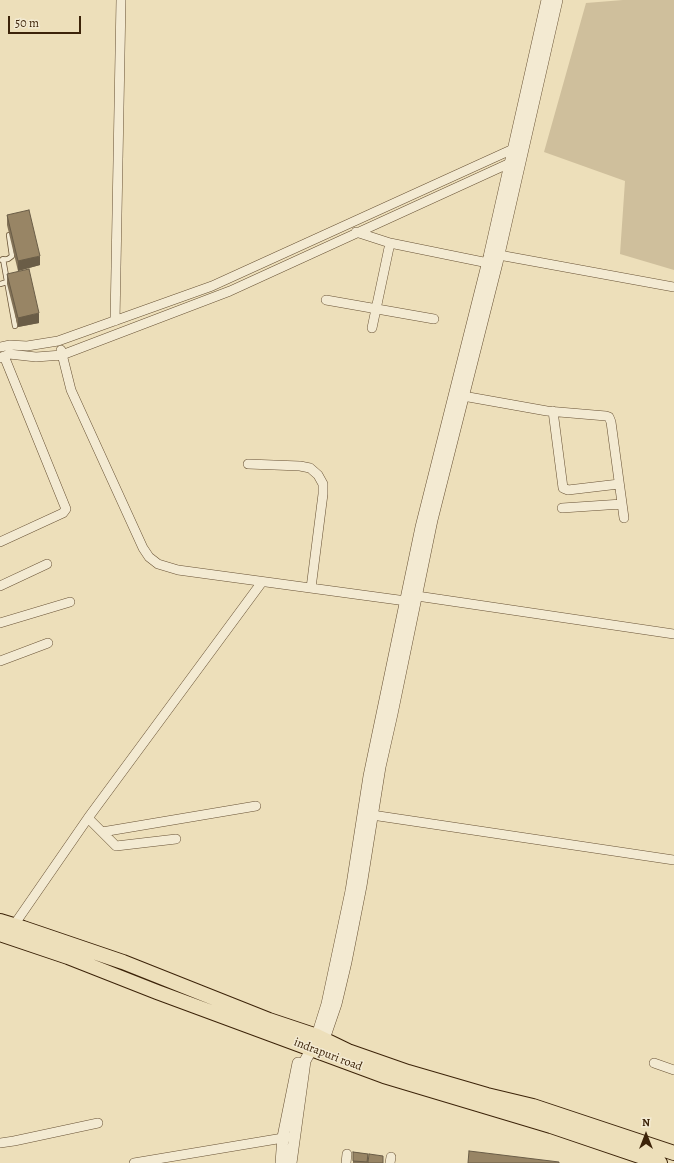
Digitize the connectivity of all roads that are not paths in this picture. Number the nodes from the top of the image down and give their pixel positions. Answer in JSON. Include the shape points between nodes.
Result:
{"nodes":[{"id":1,"x":121,"y":0,"type":"edge"},
{"id":2,"x":547,"y":0,"type":"edge"},
{"id":3,"x":557,"y":0,"type":"edge"},
{"id":4,"x":513,"y":149,"type":"junction"},
{"id":5,"x":510,"y":163,"type":"junction"},
{"id":6,"x":8,"y":227,"type":"edge"},
{"id":7,"x":341,"y":227,"type":"junction"},
{"id":8,"x":358,"y":232,"type":"junction"},
{"id":9,"x":390,"y":243,"type":"junction"},
{"id":10,"x":1,"y":260,"type":"edge"},
{"id":11,"x":494,"y":261,"type":"junction"},
{"id":12,"x":7,"y":282,"type":"junction"},
{"id":13,"x":0,"y":284,"type":"edge"},
{"id":14,"x":674,"y":287,"type":"edge"},
{"id":15,"x":326,"y":300,"type":"dead end"},
{"id":16,"x":376,"y":309,"type":"junction"},
{"id":17,"x":434,"y":318,"type":"dead end"},
{"id":18,"x":115,"y":321,"type":"junction"},
{"id":19,"x":15,"y":326,"type":"dead end"},
{"id":20,"x":372,"y":328,"type":"dead end"},
{"id":21,"x":58,"y":341,"type":"junction"},
{"id":22,"x":0,"y":347,"type":"edge"},
{"id":23,"x":62,"y":355,"type":"junction"},
{"id":24,"x":2,"y":357,"type":"edge"},
{"id":25,"x":463,"y":396,"type":"junction"},
{"id":26,"x":553,"y":411,"type":"junction"},
{"id":27,"x":248,"y":464,"type":"dead end"},
{"id":28,"x":440,"y":468,"type":"junction"},
{"id":29,"x":619,"y":484,"type":"junction"},
{"id":30,"x":622,"y":504,"type":"junction"},
{"id":31,"x":562,"y":508,"type":"dead end"},
{"id":32,"x":624,"y":518,"type":"dead end"},
{"id":33,"x":0,"y":542,"type":"edge"},
{"id":34,"x":47,"y":564,"type":"dead end"},
{"id":35,"x":262,"y":582,"type":"junction"},
{"id":36,"x":0,"y":586,"type":"edge"},
{"id":37,"x":311,"y":588,"type":"junction"},
{"id":38,"x":417,"y":596,"type":"junction"},
{"id":39,"x":406,"y":601,"type":"junction"},
{"id":40,"x":70,"y":602,"type":"dead end"},
{"id":41,"x":0,"y":623,"type":"edge"},
{"id":42,"x":674,"y":634,"type":"edge"},
{"id":43,"x":48,"y":643,"type":"dead end"},
{"id":44,"x":0,"y":661,"type":"edge"},
{"id":45,"x":256,"y":806,"type":"dead end"},
{"id":46,"x":372,"y":815,"type":"junction"},
{"id":47,"x":88,"y":818,"type":"junction"},
{"id":48,"x":102,"y":832,"type":"junction"},
{"id":49,"x":176,"y":839,"type":"dead end"},
{"id":50,"x":674,"y":860,"type":"edge"},
{"id":51,"x":0,"y":921,"type":"edge"},
{"id":52,"x":14,"y":925,"type":"junction"},
{"id":53,"x":0,"y":934,"type":"edge"},
{"id":54,"x":314,"y":1042,"type":"junction"},
{"id":55,"x":654,"y":1063,"type":"dead end"},
{"id":56,"x":674,"y":1070,"type":"edge"},
{"id":57,"x":98,"y":1122,"type":"dead end"},
{"id":58,"x":283,"y":1137,"type":"junction"},
{"id":59,"x":294,"y":1137,"type":"junction"},
{"id":60,"x":0,"y":1143,"type":"edge"},
{"id":61,"x":674,"y":1153,"type":"edge"},
{"id":62,"x":134,"y":1163,"type":"edge"},
{"id":63,"x":281,"y":1163,"type":"edge"},
{"id":64,"x":291,"y":1163,"type":"edge"},
{"id":65,"x":660,"y":1163,"type":"edge"}],
"edges":[{"from":1,"to":18,"type":"street"},
{"from":2,"to":4,"type":"street"},
{"from":3,"to":11,"type":"street"},
{"from":4,"to":5,"type":"street"},
{"from":4,"to":7,"type":"street"},
{"from":5,"to":8,"type":"street"},
{"from":5,"to":11,"type":"street"},
{"from":6,"to":10,"type":"lane","via":[[12,256]]},
{"from":7,"to":8,"type":"street"},
{"from":7,"to":18,"type":"street","via":[[223,282]]},
{"from":8,"to":9,"type":"street"},
{"from":8,"to":23,"type":"street","via":[[247,284]]},
{"from":9,"to":11,"type":"street"},
{"from":9,"to":16,"type":"street"},
{"from":10,"to":12,"type":"lane"},
{"from":11,"to":14,"type":"street"},
{"from":11,"to":25,"type":"street"},
{"from":11,"to":28,"type":"street"},
{"from":12,"to":13,"type":"lane"},
{"from":12,"to":19,"type":"lane"},
{"from":15,"to":16,"type":"street"},
{"from":16,"to":17,"type":"street"},
{"from":16,"to":20,"type":"street"},
{"from":18,"to":21,"type":"street"},
{"from":21,"to":22,"type":"street"},
{"from":21,"to":23,"type":"street"},
{"from":23,"to":24,"type":"street","via":[[36,357],[14,354]]},
{"from":23,"to":35,"type":"street","via":[[71,390],[149,557],[158,564],[178,570]]},
{"from":24,"to":33,"type":"street","via":[[66,509],[63,513]]},
{"from":25,"to":26,"type":"street"},
{"from":25,"to":28,"type":"street"},
{"from":26,"to":29,"type":"street","via":[[609,417]]},
{"from":26,"to":29,"type":"street","via":[[563,488],[568,490]]},
{"from":27,"to":37,"type":"street","via":[[310,468],[323,484]]},
{"from":28,"to":38,"type":"street"},
{"from":28,"to":39,"type":"street","via":[[421,527]]},
{"from":29,"to":30,"type":"street"},
{"from":30,"to":31,"type":"street"},
{"from":30,"to":32,"type":"street"},
{"from":34,"to":36,"type":"street"},
{"from":35,"to":37,"type":"street"},
{"from":35,"to":47,"type":"street"},
{"from":37,"to":39,"type":"street"},
{"from":38,"to":42,"type":"street"},
{"from":38,"to":46,"type":"street"},
{"from":39,"to":54,"type":"street","via":[[369,776],[350,901],[327,1004]]},
{"from":40,"to":41,"type":"street"},
{"from":43,"to":44,"type":"street"},
{"from":45,"to":48,"type":"street"},
{"from":46,"to":50,"type":"street"},
{"from":46,"to":54,"type":"street","via":[[361,886],[336,1004]]},
{"from":47,"to":48,"type":"street"},
{"from":47,"to":52,"type":"street"},
{"from":48,"to":49,"type":"street","via":[[116,846]]},
{"from":51,"to":52,"type":"main road"},
{"from":52,"to":54,"type":"main road","via":[[123,962],[269,1020]]},
{"from":53,"to":54,"type":"main road","name":"indrapuri road","via":[[157,992]]},
{"from":54,"to":58,"type":"street","via":[[299,1059]]},
{"from":54,"to":59,"type":"street","via":[[305,1061]]},
{"from":54,"to":61,"type":"main road","via":[[408,1072],[533,1106]]},
{"from":54,"to":65,"type":"main road","name":"indrapuri road","via":[[384,1076],[551,1126]]},
{"from":55,"to":56,"type":"street"},
{"from":57,"to":60,"type":"street"},
{"from":58,"to":59,"type":"street"},
{"from":58,"to":62,"type":"street"},
{"from":58,"to":63,"type":"street"},
{"from":59,"to":64,"type":"street"}]}
